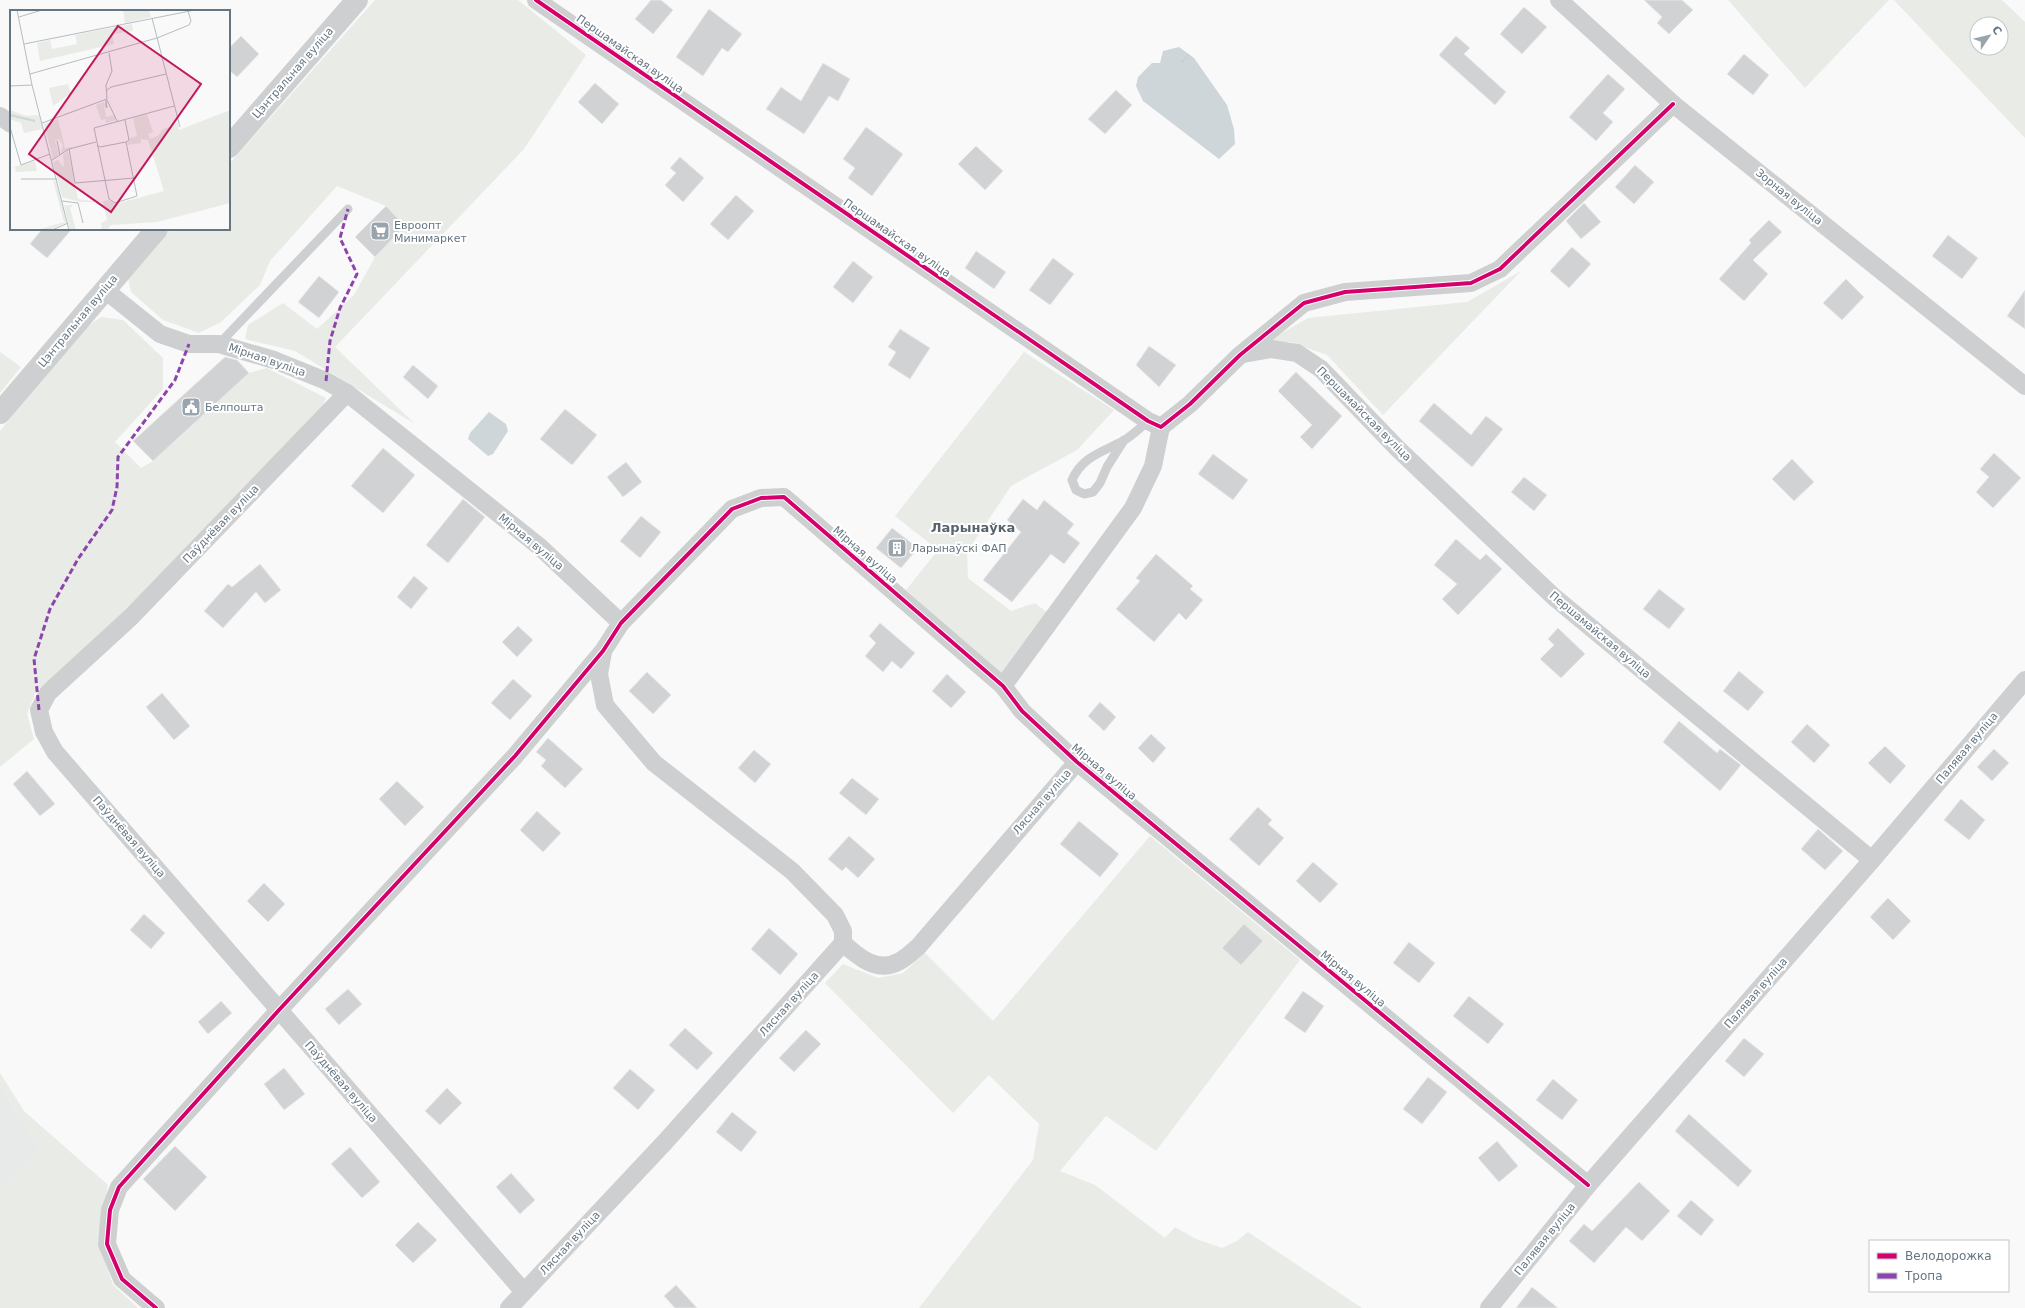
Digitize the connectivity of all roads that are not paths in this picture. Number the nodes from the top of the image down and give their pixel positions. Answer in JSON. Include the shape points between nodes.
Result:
{"nodes":[{"id":1,"x":357,"y":0,"type":"edge"},
{"id":2,"x":536,"y":0,"type":"edge"},
{"id":3,"x":1559,"y":0,"type":"edge"},
{"id":4,"x":1673,"y":104,"type":"junction"},
{"id":5,"x":0,"y":116,"type":"edge"},
{"id":6,"x":10,"y":123,"type":"edge"},
{"id":7,"x":230,"y":146,"type":"edge"},
{"id":8,"x":348,"y":209,"type":"dead end"},
{"id":9,"x":156,"y":230,"type":"edge"},
{"id":10,"x":105,"y":290,"type":"junction"},
{"id":11,"x":219,"y":344,"type":"junction"},
{"id":12,"x":1240,"y":355,"type":"junction"},
{"id":13,"x":2025,"y":386,"type":"edge"},
{"id":14,"x":347,"y":392,"type":"junction"},
{"id":15,"x":0,"y":414,"type":"edge"},
{"id":16,"x":1154,"y":424,"type":"junction"},
{"id":17,"x":1124,"y":440,"type":"junction"},
{"id":18,"x":621,"y":623,"type":"junction"},
{"id":19,"x":603,"y":651,"type":"junction"},
{"id":20,"x":2025,"y":680,"type":"edge"},
{"id":21,"x":1004,"y":686,"type":"junction"},
{"id":22,"x":1077,"y":762,"type":"junction"},
{"id":23,"x":1872,"y":860,"type":"junction"},
{"id":24,"x":843,"y":943,"type":"junction"},
{"id":25,"x":279,"y":1010,"type":"junction"},
{"id":26,"x":1588,"y":1185,"type":"junction"},
{"id":27,"x":524,"y":1292,"type":"junction"},
{"id":28,"x":156,"y":1308,"type":"edge"},
{"id":29,"x":509,"y":1308,"type":"edge"},
{"id":30,"x":1489,"y":1308,"type":"edge"}],
"edges":[{"from":1,"to":7,"type":"street","name":"Цэнтральная вуліца"},
{"from":2,"to":16,"type":"street","name":"Першамайская вуліца"},
{"from":3,"to":4,"type":"street","name":"Зорная вуліца"},
{"from":4,"to":12,"type":"street","via":[[1500,269],[1471,283],[1345,292],[1304,303]]},
{"from":4,"to":13,"type":"street","name":"Зорная вуліца"},
{"from":5,"to":6,"type":"street"},
{"from":8,"to":11,"type":"lane"},
{"from":9,"to":10,"type":"street","name":"Цэнтральная вуліца"},
{"from":10,"to":11,"type":"street","name":"Мірная вуліца","via":[[160,334],[189,344]]},
{"from":10,"to":15,"type":"street","name":"Цэнтральная вуліца"},
{"from":11,"to":14,"type":"street","name":"Мірная вуліца","via":[[274,360]]},
{"from":12,"to":16,"type":"street","via":[[1190,404]]},
{"from":12,"to":23,"type":"street","name":"Першамайская вуліца","via":[[1272,349],[1297,353],[1320,369],[1398,449],[1554,597]]},
{"from":14,"to":18,"type":"street","name":"Мірная вуліца","via":[[540,547]]},
{"from":14,"to":25,"type":"street","name":"Паўднёвая вуліца","via":[[131,617],[48,693],[39,710],[44,732],[55,752]]},
{"from":16,"to":17,"type":"lane"},
{"from":16,"to":21,"type":"street","via":[[1153,466],[1133,508]]},
{"from":17,"to":17,"type":"lane","via":[[1092,456],[1077,470],[1072,480],[1076,490],[1084,494],[1093,492]]},
{"from":18,"to":19,"type":"street"},
{"from":18,"to":21,"type":"street","name":"Мірная вуліца","via":[[732,509],[762,498],[784,497]]},
{"from":19,"to":24,"type":"street","via":[[599,674],[605,705],[654,763],[792,871],[835,915],[843,931]]},
{"from":19,"to":25,"type":"street","via":[[515,756]]},
{"from":20,"to":23,"type":"street","name":"Палявая вуліца"},
{"from":21,"to":22,"type":"street","name":"Мірная вуліца","via":[[1022,711]]},
{"from":22,"to":24,"type":"street","name":"Лясная вуліца","via":[[918,947],[898,963],[877,966],[858,956]]},
{"from":22,"to":26,"type":"street","name":"Мірная вуліца"},
{"from":23,"to":26,"type":"street","name":"Палявая вуліца"},
{"from":24,"to":27,"type":"street","name":"Лясная вуліца","via":[[665,1142]]},
{"from":25,"to":27,"type":"street","name":"Паўднёвая вуліца"},
{"from":25,"to":28,"type":"street","via":[[119,1187],[110,1210],[107,1244],[122,1279]]},
{"from":26,"to":30,"type":"street","name":"Палявая вуліца"},
{"from":27,"to":29,"type":"street","name":"Лясная вуліца"}]}
